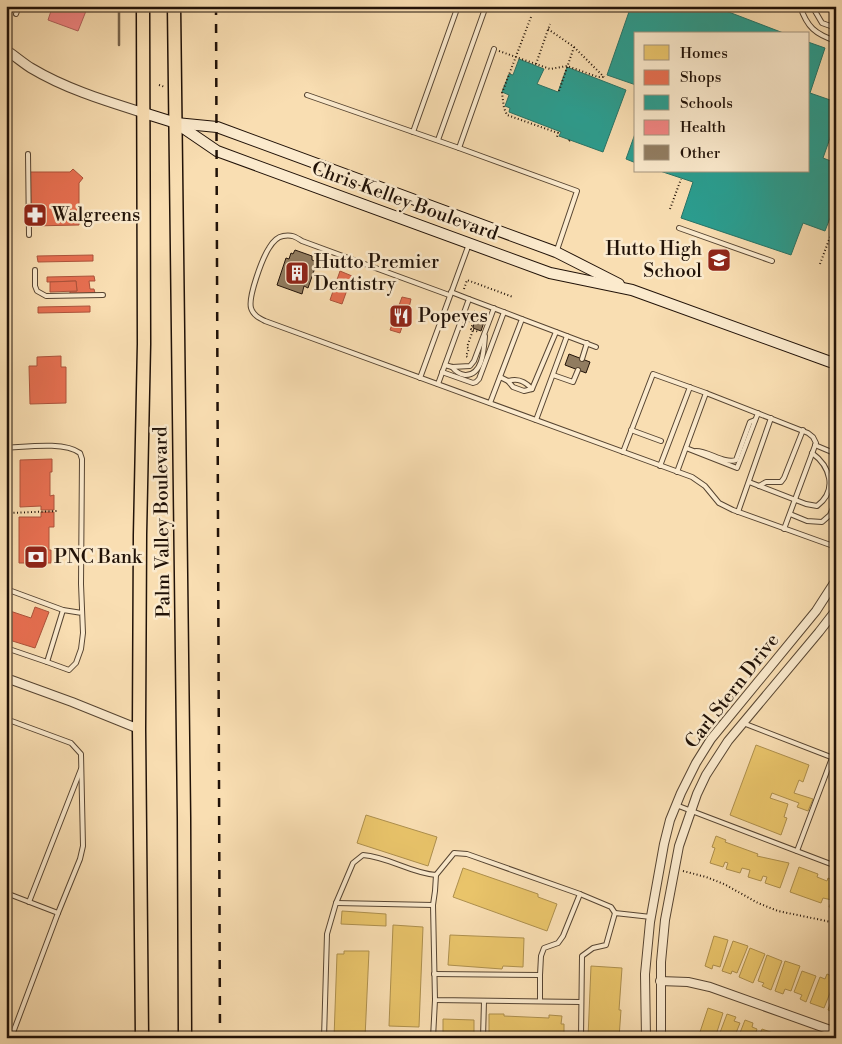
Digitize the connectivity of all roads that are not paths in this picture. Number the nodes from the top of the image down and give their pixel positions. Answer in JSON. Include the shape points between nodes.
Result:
{"nodes":[{"id":1,"x":19,"y":6,"type":"edge"},
{"id":2,"x":143,"y":6,"type":"edge"},
{"id":3,"x":174,"y":6,"type":"edge"},
{"id":4,"x":458,"y":6,"type":"edge"},
{"id":5,"x":486,"y":6,"type":"edge"},
{"id":6,"x":800,"y":6,"type":"edge"},
{"id":7,"x":812,"y":6,"type":"edge"},
{"id":8,"x":16,"y":14,"type":"dead end"},
{"id":9,"x":836,"y":28,"type":"edge"},
{"id":10,"x":836,"y":41,"type":"edge"},
{"id":11,"x":494,"y":49,"type":"road end"},
{"id":12,"x":6,"y":50,"type":"edge"},
{"id":13,"x":307,"y":95,"type":"dead end"},
{"id":14,"x":144,"y":113,"type":"junction"},
{"id":15,"x":176,"y":123,"type":"junction"},
{"id":16,"x":412,"y":132,"type":"junction"},
{"id":17,"x":438,"y":140,"type":"junction"},
{"id":18,"x":459,"y":148,"type":"junction"},
{"id":19,"x":28,"y":154,"type":"dead end"},
{"id":20,"x":679,"y":228,"type":"dead end"},
{"id":21,"x":29,"y":235,"type":"dead end"},
{"id":22,"x":469,"y":243,"type":"junction"},
{"id":23,"x":556,"y":252,"type":"junction"},
{"id":24,"x":772,"y":261,"type":"dead end"},
{"id":25,"x":35,"y":270,"type":"dead end"},
{"id":26,"x":632,"y":290,"type":"junction"},
{"id":27,"x":450,"y":293,"type":"junction"},
{"id":28,"x":103,"y":294,"type":"dead end"},
{"id":29,"x":469,"y":299,"type":"junction"},
{"id":30,"x":494,"y":308,"type":"junction"},
{"id":31,"x":504,"y":312,"type":"junction"},
{"id":32,"x":522,"y":319,"type":"junction"},
{"id":33,"x":556,"y":332,"type":"junction"},
{"id":34,"x":483,"y":333,"type":"junction"},
{"id":35,"x":567,"y":336,"type":"junction"},
{"id":36,"x":587,"y":343,"type":"junction"},
{"id":37,"x":596,"y":347,"type":"dead end"},
{"id":38,"x":582,"y":359,"type":"dead end"},
{"id":39,"x":836,"y":364,"type":"edge"},
{"id":40,"x":445,"y":365,"type":"junction"},
{"id":41,"x":452,"y":367,"type":"junction"},
{"id":42,"x":578,"y":370,"type":"dead end"},
{"id":43,"x":442,"y":372,"type":"junction"},
{"id":44,"x":553,"y":375,"type":"junction"},
{"id":45,"x":420,"y":378,"type":"junction"},
{"id":46,"x":500,"y":378,"type":"junction"},
{"id":47,"x":508,"y":381,"type":"junction"},
{"id":48,"x":438,"y":384,"type":"junction"},
{"id":49,"x":690,"y":387,"type":"junction"},
{"id":50,"x":532,"y":389,"type":"junction"},
{"id":51,"x":706,"y":393,"type":"junction"},
{"id":52,"x":490,"y":403,"type":"junction"},
{"id":53,"x":758,"y":413,"type":"junction"},
{"id":54,"x":771,"y":418,"type":"junction"},
{"id":55,"x":536,"y":420,"type":"junction"},
{"id":56,"x":756,"y":420,"type":"junction"},
{"id":57,"x":631,"y":430,"type":"junction"},
{"id":58,"x":803,"y":430,"type":"junction"},
{"id":59,"x":661,"y":441,"type":"dead end"},
{"id":60,"x":815,"y":445,"type":"junction"},
{"id":61,"x":6,"y":448,"type":"edge"},
{"id":62,"x":686,"y":448,"type":"junction"},
{"id":63,"x":692,"y":451,"type":"junction"},
{"id":64,"x":622,"y":452,"type":"junction"},
{"id":65,"x":812,"y":453,"type":"junction"},
{"id":66,"x":836,"y":456,"type":"edge"},
{"id":67,"x":660,"y":466,"type":"junction"},
{"id":68,"x":677,"y":472,"type":"junction"},
{"id":69,"x":749,"y":482,"type":"junction"},
{"id":70,"x":759,"y":486,"type":"junction"},
{"id":71,"x":795,"y":500,"type":"junction"},
{"id":72,"x":836,"y":502,"type":"edge"},
{"id":73,"x":738,"y":512,"type":"junction"},
{"id":74,"x":790,"y":514,"type":"junction"},
{"id":75,"x":784,"y":529,"type":"junction"},
{"id":76,"x":836,"y":547,"type":"edge"},
{"id":77,"x":836,"y":580,"type":"edge"},
{"id":78,"x":6,"y":589,"type":"edge"},
{"id":79,"x":63,"y":610,"type":"junction"},
{"id":80,"x":836,"y":610,"type":"edge"},
{"id":81,"x":82,"y":613,"type":"junction"},
{"id":82,"x":6,"y":648,"type":"edge"},
{"id":83,"x":47,"y":662,"type":"junction"},
{"id":84,"x":6,"y":678,"type":"edge"},
{"id":85,"x":6,"y":718,"type":"edge"},
{"id":86,"x":743,"y":723,"type":"junction"},
{"id":87,"x":139,"y":729,"type":"junction"},
{"id":88,"x":834,"y":758,"type":"edge"},
{"id":89,"x":81,"y":767,"type":"junction"},
{"id":90,"x":676,"y":805,"type":"junction"},
{"id":91,"x":690,"y":811,"type":"junction"},
{"id":92,"x":797,"y":851,"type":"junction"},
{"id":93,"x":836,"y":866,"type":"edge"},
{"id":94,"x":436,"y":875,"type":"junction"},
{"id":95,"x":6,"y":893,"type":"edge"},
{"id":96,"x":580,"y":894,"type":"junction"},
{"id":97,"x":29,"y":902,"type":"junction"},
{"id":98,"x":336,"y":903,"type":"junction"},
{"id":99,"x":433,"y":905,"type":"junction"},
{"id":100,"x":58,"y":913,"type":"junction"},
{"id":101,"x":615,"y":913,"type":"junction"},
{"id":102,"x":651,"y":917,"type":"junction"},
{"id":103,"x":434,"y":974,"type":"junction"},
{"id":104,"x":540,"y":975,"type":"junction"},
{"id":105,"x":660,"y":981,"type":"junction"},
{"id":106,"x":435,"y":1000,"type":"junction"},
{"id":107,"x":484,"y":1001,"type":"junction"},
{"id":108,"x":540,"y":1001,"type":"junction"},
{"id":109,"x":581,"y":1002,"type":"junction"},
{"id":110,"x":185,"y":1023,"type":"junction"},
{"id":111,"x":836,"y":1032,"type":"edge"},
{"id":112,"x":11,"y":1038,"type":"edge"},
{"id":113,"x":142,"y":1038,"type":"edge"},
{"id":114,"x":185,"y":1038,"type":"edge"},
{"id":115,"x":189,"y":1038,"type":"edge"},
{"id":116,"x":324,"y":1038,"type":"edge"},
{"id":117,"x":433,"y":1038,"type":"edge"},
{"id":118,"x":483,"y":1038,"type":"edge"},
{"id":119,"x":581,"y":1038,"type":"edge"},
{"id":120,"x":646,"y":1038,"type":"edge"},
{"id":121,"x":661,"y":1038,"type":"edge"}],
"edges":[{"from":1,"to":8,"type":"lane"},
{"from":2,"to":14,"type":"highway","name":"Palm Valley Boulevard"},
{"from":3,"to":15,"type":"highway","name":"Palm Valley Boulevard"},
{"from":4,"to":16,"type":"lane"},
{"from":5,"to":17,"type":"lane"},
{"from":6,"to":10,"type":"lane","via":[[814,32]]},
{"from":7,"to":9,"type":"lane","via":[[822,23]]},
{"from":11,"to":18,"type":"lane"},
{"from":12,"to":14,"type":"street","via":[[57,82]]},
{"from":13,"to":16,"type":"lane"},
{"from":14,"to":15,"type":"main road","name":"Chris Kelley Boulevard"},
{"from":14,"to":87,"type":"highway","name":"Palm Valley Boulevard"},
{"from":15,"to":22,"type":"main road","name":"Chris Kelley Boulevard","via":[[217,151]]},
{"from":15,"to":23,"type":"main road","name":"Chris Kelley Boulevard","via":[[217,127]]},
{"from":15,"to":110,"type":"highway","name":"Palm Valley Boulevard"},
{"from":16,"to":17,"type":"lane"},
{"from":17,"to":18,"type":"lane"},
{"from":18,"to":23,"type":"lane","via":[[577,191]]},
{"from":19,"to":21,"type":"lane"},
{"from":20,"to":24,"type":"lane"},
{"from":22,"to":26,"type":"main road","name":"Chris Kelley Boulevard","via":[[550,273]]},
{"from":22,"to":27,"type":"lane"},
{"from":23,"to":26,"type":"main road","name":"Chris Kelley Boulevard"},
{"from":25,"to":28,"type":"lane","via":[[37,291],[46,296]]},
{"from":26,"to":39,"type":"main road","name":"Chris Kelley Boulevard"},
{"from":27,"to":29,"type":"lane"},
{"from":27,"to":45,"type":"lane"},
{"from":27,"to":45,"type":"lane","via":[[292,235],[274,241],[268,249],[253,288],[250,306],[253,314],[264,322]]},
{"from":29,"to":30,"type":"lane"},
{"from":29,"to":40,"type":"lane"},
{"from":30,"to":31,"type":"lane"},
{"from":30,"to":34,"type":"lane"},
{"from":31,"to":32,"type":"lane"},
{"from":31,"to":43,"type":"lane","via":[[476,382]]},
{"from":32,"to":33,"type":"lane"},
{"from":32,"to":46,"type":"lane"},
{"from":33,"to":35,"type":"lane"},
{"from":33,"to":50,"type":"lane"},
{"from":34,"to":41,"type":"lane","via":[[470,366]]},
{"from":34,"to":41,"type":"lane","via":[[484,351],[476,371],[470,375],[462,374]]},
{"from":35,"to":36,"type":"lane"},
{"from":35,"to":44,"type":"lane"},
{"from":36,"to":37,"type":"lane"},
{"from":36,"to":38,"type":"lane"},
{"from":40,"to":41,"type":"lane"},
{"from":40,"to":43,"type":"lane"},
{"from":42,"to":44,"type":"lane","via":[[573,382]]},
{"from":43,"to":48,"type":"lane"},
{"from":44,"to":55,"type":"lane"},
{"from":45,"to":48,"type":"lane"},
{"from":46,"to":47,"type":"lane"},
{"from":46,"to":52,"type":"lane"},
{"from":47,"to":50,"type":"lane","via":[[524,391]]},
{"from":47,"to":50,"type":"lane","via":[[515,378]]},
{"from":48,"to":52,"type":"lane"},
{"from":49,"to":51,"type":"lane"},
{"from":49,"to":57,"type":"lane","via":[[653,374]]},
{"from":49,"to":67,"type":"lane"},
{"from":51,"to":53,"type":"lane"},
{"from":51,"to":62,"type":"lane"},
{"from":52,"to":55,"type":"lane"},
{"from":53,"to":54,"type":"lane"},
{"from":53,"to":56,"type":"lane"},
{"from":54,"to":58,"type":"lane"},
{"from":54,"to":69,"type":"lane"},
{"from":55,"to":64,"type":"lane"},
{"from":56,"to":63,"type":"lane","via":[[750,422],[736,460],[730,462],[703,451]]},
{"from":56,"to":63,"type":"lane","via":[[737,468]]},
{"from":57,"to":59,"type":"lane"},
{"from":57,"to":64,"type":"lane"},
{"from":58,"to":60,"type":"lane","via":[[814,437]]},
{"from":58,"to":70,"type":"lane","via":[[781,482],[766,482]]},
{"from":60,"to":65,"type":"lane"},
{"from":60,"to":66,"type":"lane"},
{"from":61,"to":81,"type":"lane","via":[[58,446],[70,447],[80,453]]},
{"from":62,"to":63,"type":"lane"},
{"from":62,"to":68,"type":"lane"},
{"from":64,"to":67,"type":"lane"},
{"from":65,"to":71,"type":"lane"},
{"from":65,"to":71,"type":"lane","via":[[827,470],[830,478],[827,491],[817,506]]},
{"from":67,"to":68,"type":"lane"},
{"from":68,"to":73,"type":"lane","via":[[698,480],[719,503]]},
{"from":69,"to":70,"type":"lane"},
{"from":69,"to":73,"type":"lane"},
{"from":70,"to":71,"type":"lane"},
{"from":71,"to":74,"type":"lane"},
{"from":72,"to":74,"type":"lane","via":[[830,515],[822,522],[807,521]]},
{"from":73,"to":75,"type":"lane"},
{"from":74,"to":75,"type":"lane"},
{"from":75,"to":76,"type":"lane"},
{"from":77,"to":90,"type":"street","name":"Carl Stern Drive","via":[[816,611],[711,739]]},
{"from":78,"to":79,"type":"lane"},
{"from":79,"to":81,"type":"lane"},
{"from":79,"to":83,"type":"lane"},
{"from":80,"to":86,"type":"street","name":"Carl Stern Drive"},
{"from":81,"to":83,"type":"lane","via":[[83,633],[76,663],[69,670]]},
{"from":82,"to":83,"type":"lane"},
{"from":84,"to":87,"type":"street"},
{"from":85,"to":89,"type":"lane","via":[[71,743],[81,754]]},
{"from":86,"to":88,"type":"lane"},
{"from":86,"to":91,"type":"street","name":"Carl Stern Drive","via":[[711,766]]},
{"from":87,"to":113,"type":"highway","name":"Palm Valley Boulevard"},
{"from":88,"to":92,"type":"lane"},
{"from":89,"to":97,"type":"lane"},
{"from":89,"to":100,"type":"lane","via":[[83,846]]},
{"from":90,"to":91,"type":"lane"},
{"from":90,"to":102,"type":"street","name":"Carl Stern Drive","via":[[664,844]]},
{"from":91,"to":92,"type":"lane"},
{"from":91,"to":105,"type":"street","name":"Carl Stern Drive","via":[[679,846],[665,920]]},
{"from":92,"to":93,"type":"lane"},
{"from":94,"to":96,"type":"lane","via":[[454,853],[467,854]]},
{"from":94,"to":98,"type":"lane","via":[[422,874],[376,856],[363,855],[353,863]]},
{"from":94,"to":99,"type":"lane"},
{"from":95,"to":97,"type":"lane"},
{"from":96,"to":101,"type":"lane","via":[[611,907]]},
{"from":96,"to":104,"type":"lane","via":[[558,944],[544,948]]},
{"from":97,"to":100,"type":"lane"},
{"from":98,"to":99,"type":"lane"},
{"from":98,"to":116,"type":"lane","via":[[327,934]]},
{"from":99,"to":103,"type":"lane"},
{"from":100,"to":112,"type":"lane"},
{"from":101,"to":102,"type":"lane"},
{"from":101,"to":109,"type":"lane","via":[[606,945],[593,948],[582,956]]},
{"from":102,"to":120,"type":"street","name":"Carl Stern Drive","via":[[646,974]]},
{"from":103,"to":104,"type":"lane"},
{"from":103,"to":106,"type":"lane"},
{"from":104,"to":108,"type":"lane"},
{"from":105,"to":111,"type":"street","via":[[710,987]]},
{"from":105,"to":121,"type":"street","name":"Carl Stern Drive"},
{"from":106,"to":107,"type":"lane"},
{"from":106,"to":117,"type":"lane"},
{"from":107,"to":108,"type":"lane"},
{"from":107,"to":118,"type":"lane"},
{"from":108,"to":109,"type":"lane"},
{"from":109,"to":119,"type":"lane"},
{"from":110,"to":114,"type":"highway","name":"Palm Valley Boulevard"},
{"from":110,"to":115,"type":"highway"}]}
